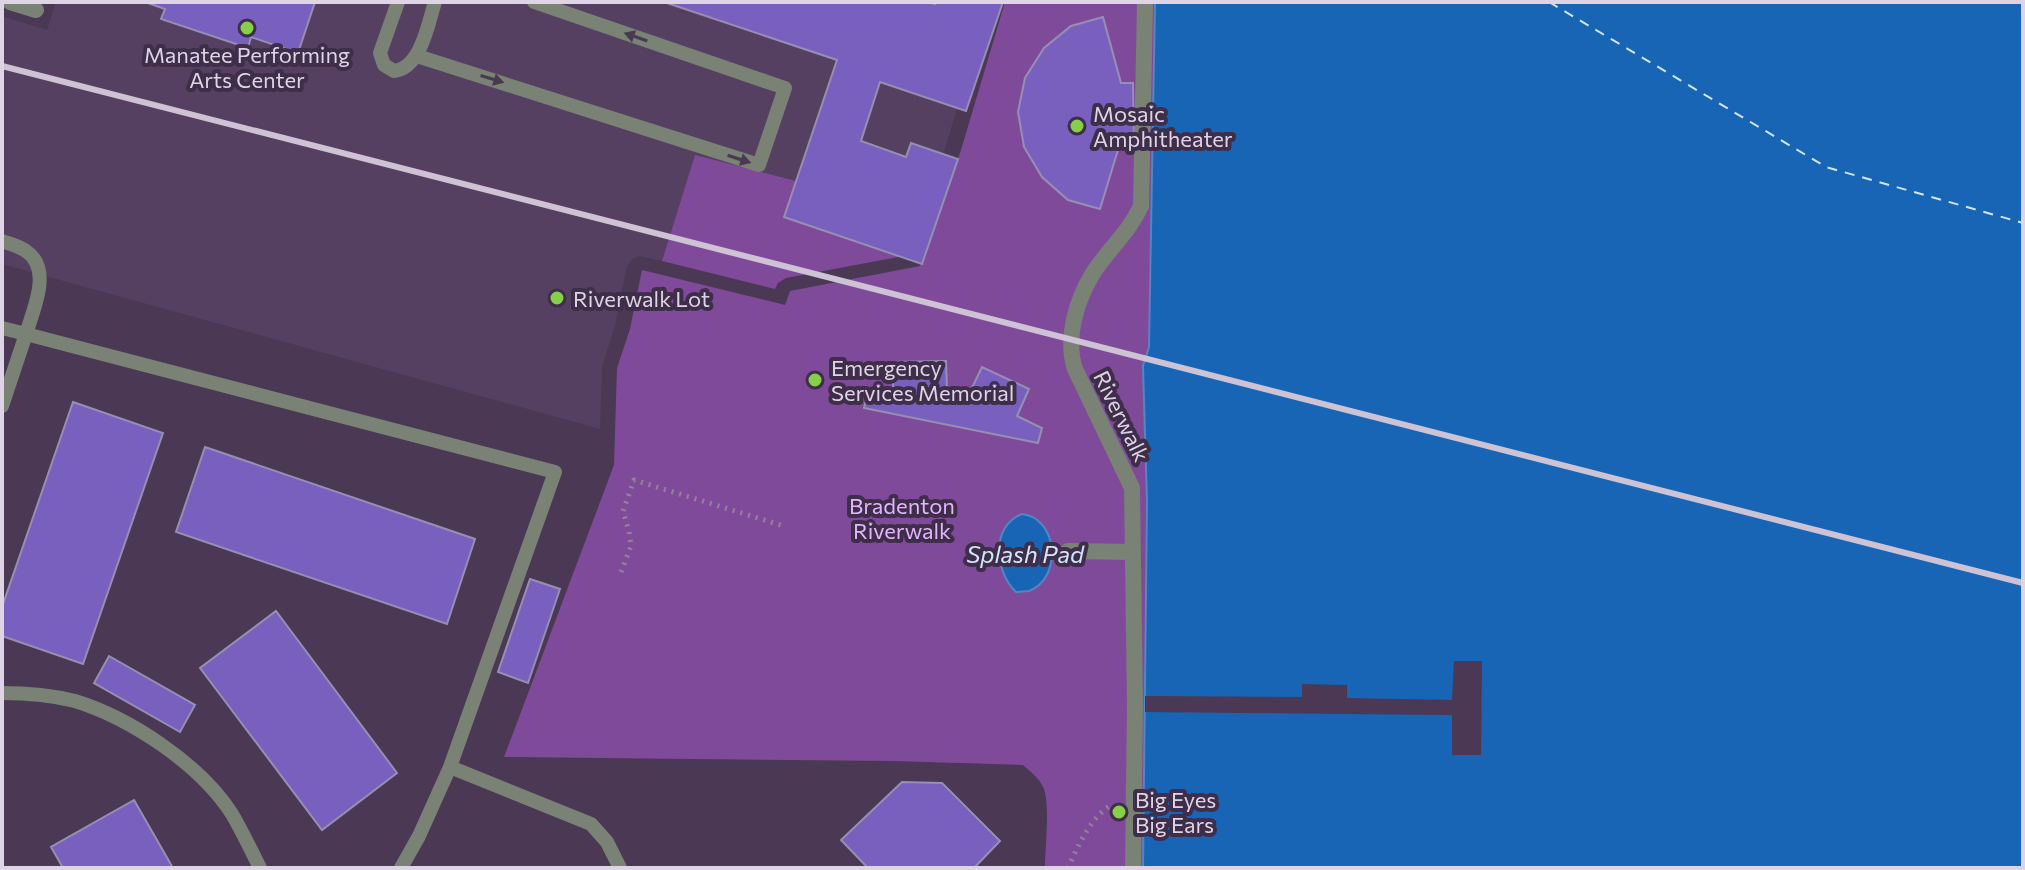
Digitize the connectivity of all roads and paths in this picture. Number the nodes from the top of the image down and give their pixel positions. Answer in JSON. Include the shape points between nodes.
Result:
{"nodes":[{"id":1,"x":10,"y":2,"type":"edge"},
{"id":2,"x":398,"y":2,"type":"edge"},
{"id":3,"x":435,"y":2,"type":"edge"},
{"id":4,"x":534,"y":2,"type":"edge"},
{"id":5,"x":1145,"y":2,"type":"edge"},
{"id":6,"x":36,"y":10,"type":"dead end"},
{"id":7,"x":417,"y":56,"type":"junction"},
{"id":8,"x":2,"y":241,"type":"edge"},
{"id":9,"x":2,"y":328,"type":"edge"},
{"id":10,"x":26,"y":334,"type":"junction"},
{"id":11,"x":2,"y":406,"type":"edge"},
{"id":12,"x":784,"y":526,"type":"dead end"},
{"id":13,"x":1068,"y":551,"type":"dead end"},
{"id":14,"x":1133,"y":552,"type":"junction"},
{"id":15,"x":621,"y":572,"type":"dead end"},
{"id":16,"x":2,"y":693,"type":"edge"},
{"id":17,"x":450,"y":767,"type":"junction"},
{"id":18,"x":1091,"y":826,"type":"dead end"},
{"id":19,"x":1068,"y":867,"type":"edge"},
{"id":20,"x":260,"y":868,"type":"edge"},
{"id":21,"x":401,"y":868,"type":"edge"},
{"id":22,"x":620,"y":868,"type":"edge"},
{"id":23,"x":1133,"y":868,"type":"edge"}],
"edges":[{"from":1,"to":6,"type":"street"},
{"from":2,"to":7,"type":"lane","via":[[381,60],[398,71]]},
{"from":3,"to":7,"type":"lane"},
{"from":7,"to":4,"type":"lane","one_way":true,"via":[[759,165],[785,88]]},
{"from":5,"to":14,"type":"street","name":"Riverwalk","via":[[1141,206],[1094,272],[1071,338],[1075,369],[1132,488]]},
{"from":8,"to":10,"type":"lane","via":[[26,250],[39,266],[39,289]]},
{"from":9,"to":10,"type":"lane"},
{"from":10,"to":11,"type":"lane"},
{"from":10,"to":17,"type":"lane","via":[[555,472]]},
{"from":12,"to":15,"type":"path","via":[[634,480],[623,511],[631,546]]},
{"from":13,"to":14,"type":"street"},
{"from":14,"to":23,"type":"street","name":"Riverwalk"},
{"from":16,"to":20,"type":"lane","via":[[74,701],[114,715],[172,752],[204,779],[231,813]]},
{"from":17,"to":21,"type":"lane"},
{"from":17,"to":22,"type":"lane","via":[[591,824]]},
{"from":18,"to":19,"type":"path"}]}
